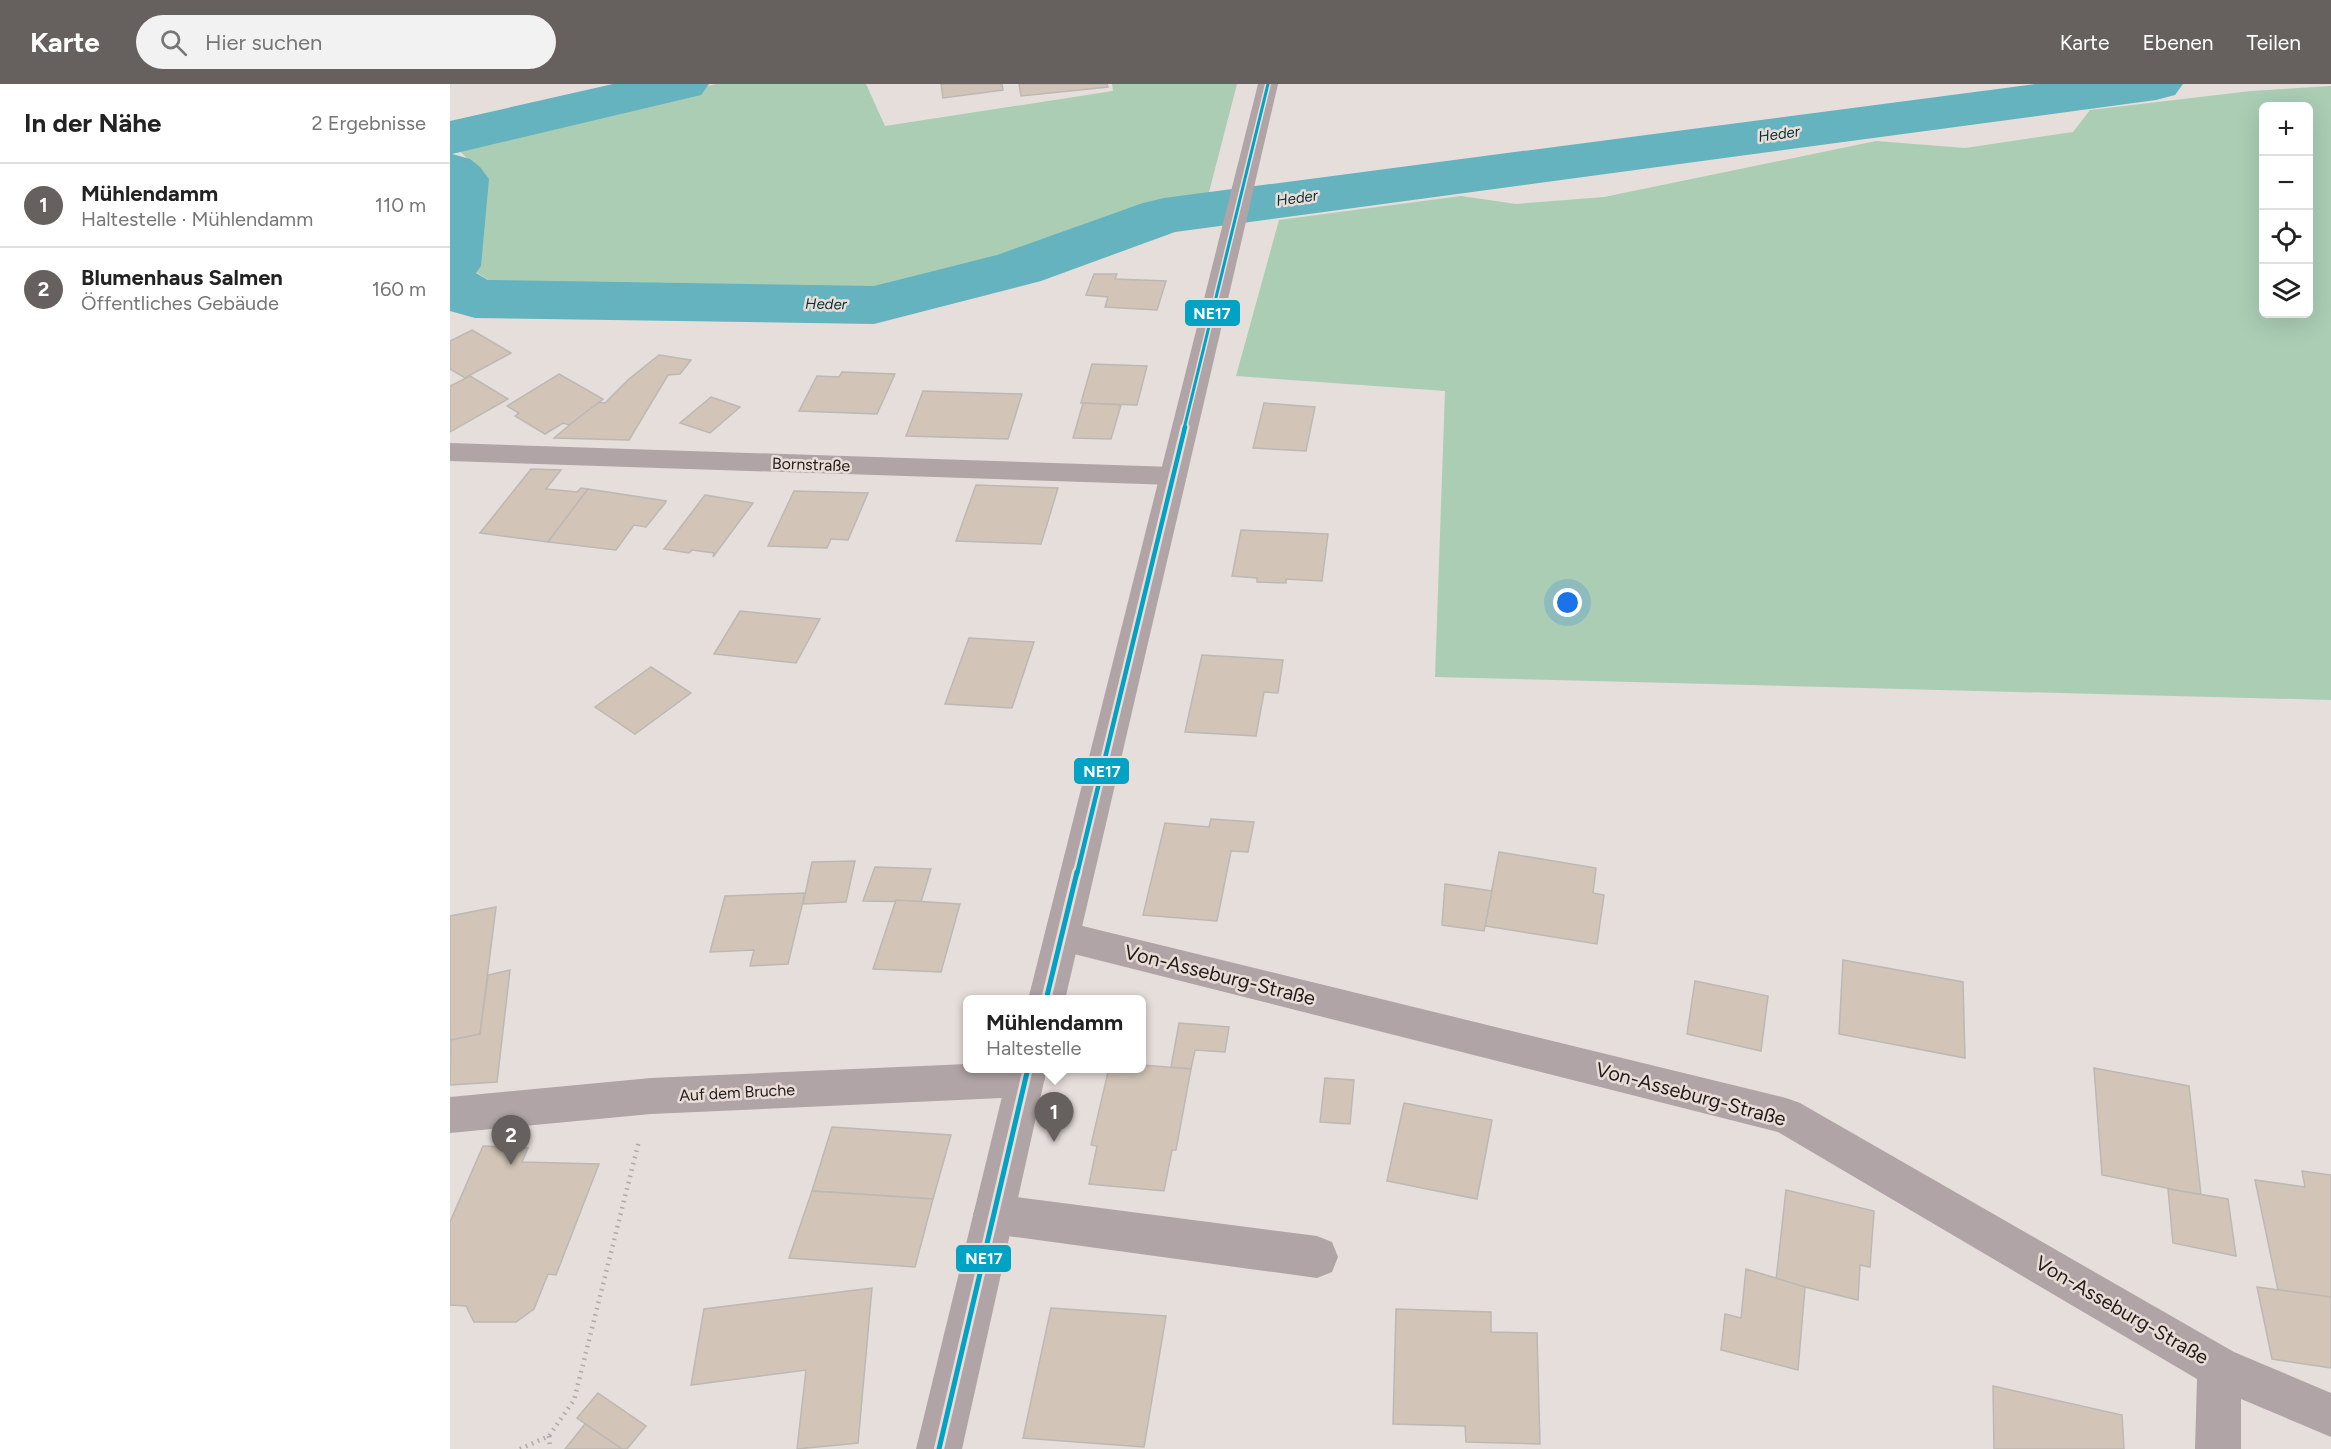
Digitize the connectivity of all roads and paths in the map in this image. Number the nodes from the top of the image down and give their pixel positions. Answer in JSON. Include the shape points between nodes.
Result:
{"nodes":[{"id":1,"x":1268,"y":84,"type":"edge"},
{"id":2,"x":450,"y":452,"type":"edge"},
{"id":3,"x":1173,"y":476,"type":"junction"},
{"id":4,"x":1062,"y":936,"type":"junction"},
{"id":5,"x":1047,"y":995,"type":"edge"},
{"id":6,"x":1027,"y":1074,"type":"edge"},
{"id":7,"x":651,"y":1096,"type":"junction"},
{"id":8,"x":450,"y":1115,"type":"edge"},
{"id":9,"x":993,"y":1214,"type":"junction"},
{"id":10,"x":1317,"y":1257,"type":"dead end"},
{"id":11,"x":2219,"y":1366,"type":"junction"},
{"id":12,"x":2331,"y":1415,"type":"edge"},
{"id":13,"x":549,"y":1436,"type":"junction"},
{"id":14,"x":520,"y":1449,"type":"edge"},
{"id":15,"x":550,"y":1449,"type":"edge"},
{"id":16,"x":939,"y":1449,"type":"edge"},
{"id":17,"x":2218,"y":1449,"type":"edge"}],
"edges":[{"from":1,"to":3,"type":"street"},
{"from":2,"to":3,"type":"street","name":"Bornstraße"},
{"from":3,"to":4,"type":"street"},
{"from":4,"to":5,"type":"street"},
{"from":4,"to":11,"type":"street","name":"Von-Asseburg-Straße","via":[[1786,1116]]},
{"from":6,"to":7,"type":"street","name":"Auf dem Bruche"},
{"from":6,"to":9,"type":"street"},
{"from":7,"to":8,"type":"street","name":"Auf dem Bruche"},
{"from":7,"to":13,"type":"path","via":[[574,1400]]},
{"from":9,"to":10,"type":"street"},
{"from":9,"to":16,"type":"street"},
{"from":11,"to":12,"type":"street","name":"Von-Asseburg-Straße"},
{"from":11,"to":17,"type":"street"},
{"from":13,"to":14,"type":"path"},
{"from":13,"to":15,"type":"path"}]}
